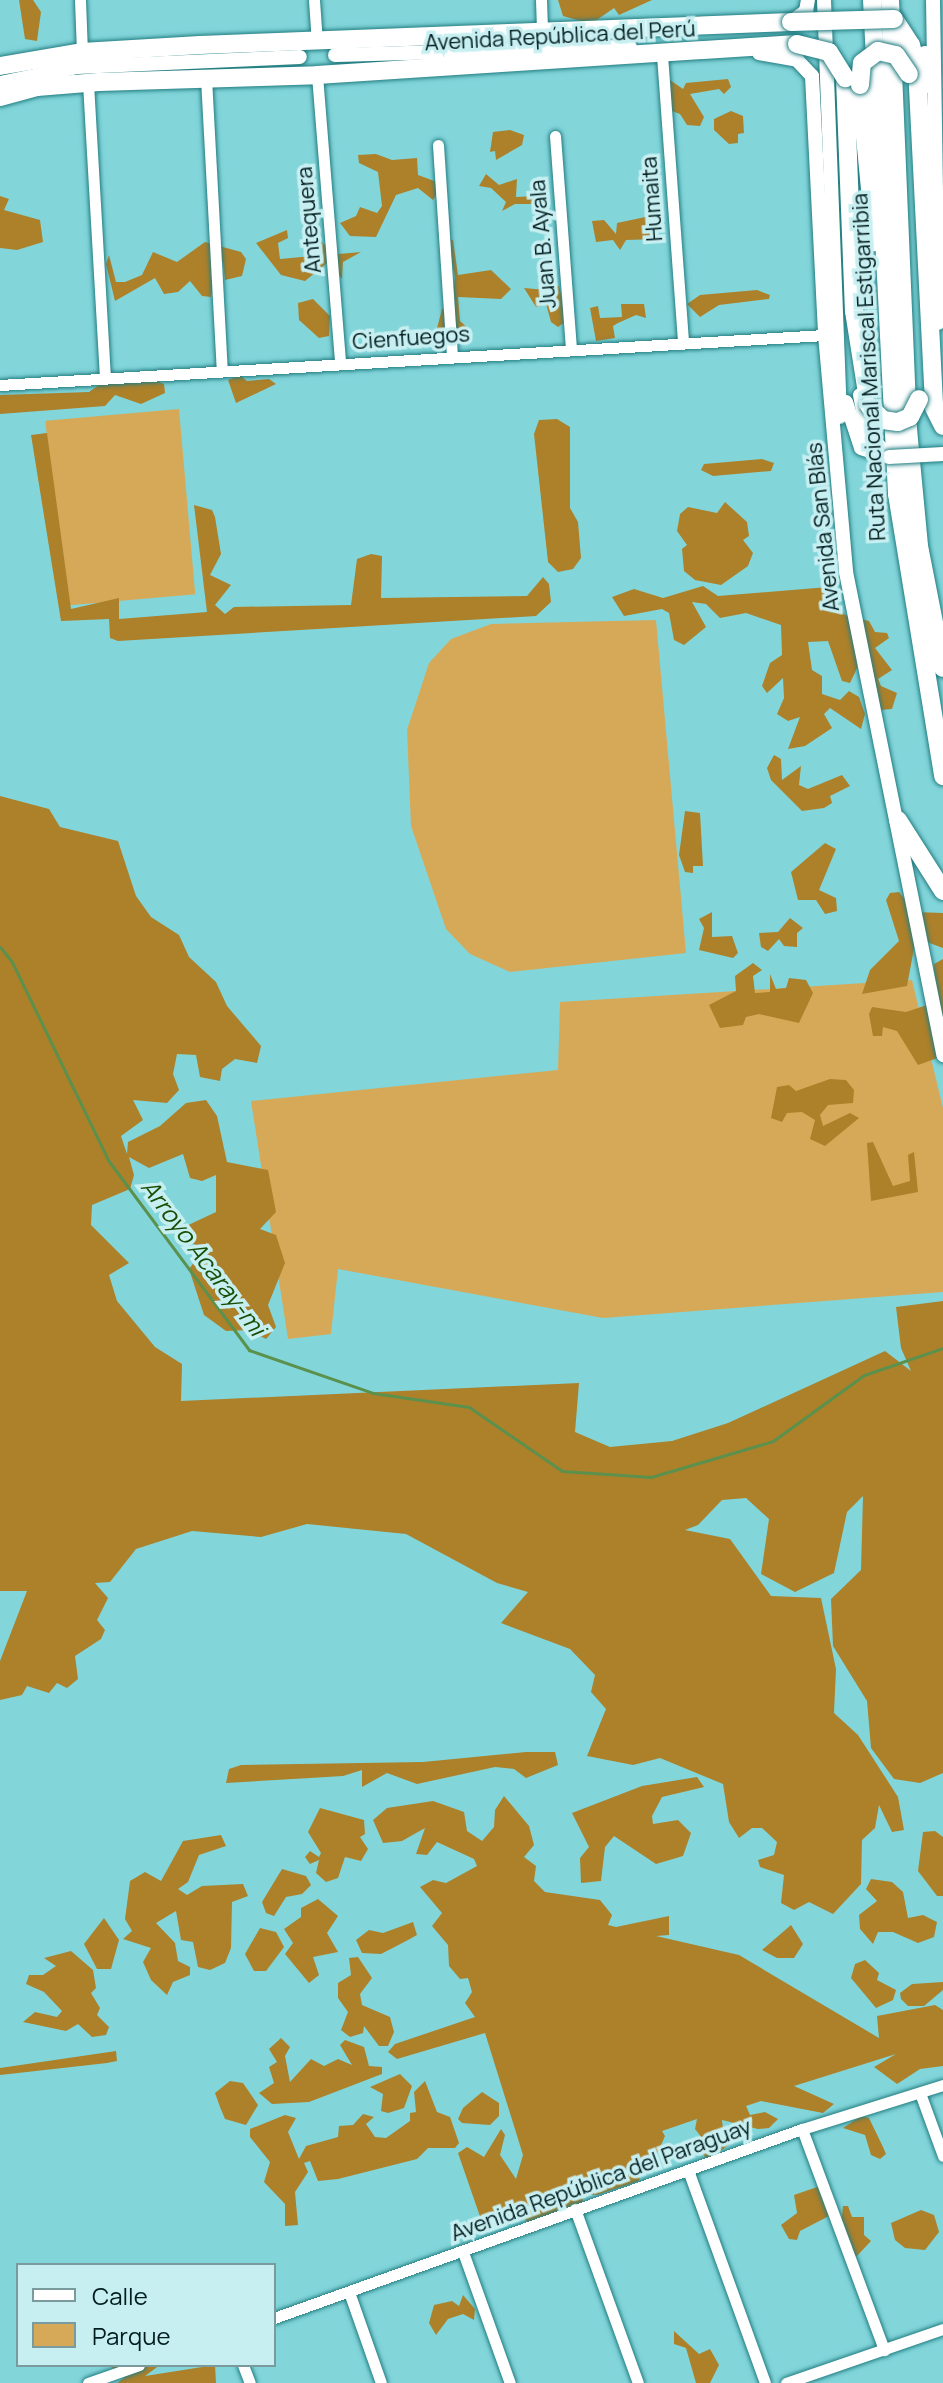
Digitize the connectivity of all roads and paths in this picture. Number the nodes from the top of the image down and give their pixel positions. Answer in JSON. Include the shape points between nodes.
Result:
{"nodes":[{"id":1,"x":80,"y":0,"type":"edge"},
{"id":2,"x":314,"y":0,"type":"edge"},
{"id":3,"x":541,"y":0,"type":"edge"},
{"id":4,"x":808,"y":0,"type":"edge"},
{"id":5,"x":824,"y":0,"type":"edge"},
{"id":6,"x":872,"y":0,"type":"edge"},
{"id":7,"x":890,"y":0,"type":"edge"},
{"id":8,"x":933,"y":0,"type":"edge"},
{"id":9,"x":894,"y":19,"type":"junction"},
{"id":10,"x":791,"y":22,"type":"junction"},
{"id":11,"x":730,"y":25,"type":"junction"},
{"id":12,"x":542,"y":33,"type":"junction"},
{"id":13,"x":312,"y":44,"type":"junction"},
{"id":14,"x":564,"y":46,"type":"junction"},
{"id":15,"x":731,"y":49,"type":"junction"},
{"id":16,"x":82,"y":52,"type":"junction"},
{"id":17,"x":335,"y":55,"type":"junction"},
{"id":18,"x":662,"y":55,"type":"junction"},
{"id":19,"x":0,"y":66,"type":"edge"},
{"id":20,"x":318,"y":73,"type":"junction"},
{"id":21,"x":206,"y":78,"type":"junction"},
{"id":22,"x":853,"y":81,"type":"junction"},
{"id":23,"x":0,"y":83,"type":"edge"},
{"id":24,"x":88,"y":83,"type":"junction"},
{"id":25,"x":932,"y":85,"type":"junction"},
{"id":26,"x":0,"y":97,"type":"edge"},
{"id":27,"x":555,"y":136,"type":"dead end"},
{"id":28,"x":896,"y":136,"type":"junction"},
{"id":29,"x":438,"y":145,"type":"dead end"},
{"id":30,"x":922,"y":153,"type":"junction"},
{"id":31,"x":854,"y":311,"type":"junction"},
{"id":32,"x":889,"y":312,"type":"junction"},
{"id":33,"x":825,"y":335,"type":"junction"},
{"id":34,"x":683,"y":341,"type":"junction"},
{"id":35,"x":571,"y":348,"type":"junction"},
{"id":36,"x":452,"y":355,"type":"junction"},
{"id":37,"x":340,"y":363,"type":"junction"},
{"id":38,"x":222,"y":370,"type":"junction"},
{"id":39,"x":105,"y":378,"type":"junction"},
{"id":40,"x":0,"y":385,"type":"edge"},
{"id":41,"x":842,"y":386,"type":"junction"},
{"id":42,"x":932,"y":406,"type":"edge"},
{"id":43,"x":943,"y":426,"type":"edge"},
{"id":44,"x":943,"y":454,"type":"edge"},
{"id":45,"x":889,"y":457,"type":"junction"},
{"id":46,"x":838,"y":461,"type":"junction"},
{"id":47,"x":943,"y":668,"type":"edge"},
{"id":48,"x":943,"y":776,"type":"edge"},
{"id":49,"x":898,"y":820,"type":"junction"},
{"id":50,"x":943,"y":891,"type":"edge"},
{"id":51,"x":943,"y":1055,"type":"edge"},
{"id":52,"x":943,"y":2085,"type":"edge"},
{"id":53,"x":920,"y":2093,"type":"junction"},
{"id":54,"x":802,"y":2129,"type":"junction"},
{"id":55,"x":943,"y":2156,"type":"edge"},
{"id":56,"x":688,"y":2170,"type":"junction"},
{"id":57,"x":575,"y":2209,"type":"junction"},
{"id":58,"x":463,"y":2252,"type":"junction"},
{"id":59,"x":349,"y":2292,"type":"junction"},
{"id":60,"x":276,"y":2317,"type":"edge"},
{"id":61,"x":943,"y":2329,"type":"edge"},
{"id":62,"x":884,"y":2350,"type":"junction"},
{"id":63,"x":133,"y":2367,"type":"edge"},
{"id":64,"x":88,"y":2383,"type":"edge"},
{"id":65,"x":381,"y":2383,"type":"edge"},
{"id":66,"x":510,"y":2383,"type":"edge"},
{"id":67,"x":638,"y":2383,"type":"edge"},
{"id":68,"x":765,"y":2383,"type":"edge"},
{"id":69,"x":786,"y":2383,"type":"edge"}],
"edges":[{"from":1,"to":16,"type":"street"},
{"from":2,"to":13,"type":"street"},
{"from":3,"to":12,"type":"street"},
{"from":4,"to":10,"type":"street","via":[[806,11]]},
{"from":5,"to":41,"type":"street"},
{"from":6,"to":32,"type":"highway","name":"Ruta Nacional Mariscal Estigarribia"},
{"from":7,"to":28,"type":"highway","name":"Ruta Nacional Mariscal Estigarribia"},
{"from":8,"to":25,"type":"street"},
{"from":9,"to":10,"type":"highway","name":"Avenida República del Perú","bridge":true},
{"from":9,"to":25,"type":"highway","via":[[913,28]]},
{"from":9,"to":30,"type":"highway","via":[[911,45],[917,68]]},
{"from":10,"to":11,"type":"highway","name":"Avenida República del Perú"},
{"from":11,"to":12,"type":"highway","name":"Avenida República del Perú"},
{"from":11,"to":14,"type":"street"},
{"from":12,"to":13,"type":"highway","name":"Avenida República del Perú"},
{"from":13,"to":16,"type":"highway","name":"Avenida República del Perú"},
{"from":13,"to":17,"type":"highway"},
{"from":13,"to":20,"type":"highway"},
{"from":13,"to":23,"type":"street","via":[[77,67]]},
{"from":14,"to":15,"type":"street","name":"Avenida San Blás"},
{"from":14,"to":17,"type":"street"},
{"from":15,"to":18,"type":"highway","name":"Avenida República del Perú"},
{"from":15,"to":22,"type":"highway","name":"Avenida República del Perú","bridge":true,"via":[[797,44],[829,52]]},
{"from":15,"to":33,"type":"street","name":"Avenida San Blás","via":[[790,58],[807,66],[812,76]]},
{"from":16,"to":19,"type":"highway","name":"Avenida República del Perú"},
{"from":17,"to":20,"type":"highway"},
{"from":18,"to":20,"type":"highway","name":"Avenida República del Perú"},
{"from":18,"to":34,"type":"street","name":"Humaita"},
{"from":20,"to":21,"type":"highway","name":"Avenida República del Perú"},
{"from":20,"to":37,"type":"street","name":"Antequera"},
{"from":21,"to":24,"type":"highway","name":"Avenida República del Perú"},
{"from":21,"to":38,"type":"street"},
{"from":22,"to":30,"type":"highway","bridge":true,"via":[[862,63],[878,51],[896,55],[909,74]]},
{"from":22,"to":31,"type":"highway"},
{"from":22,"to":32,"type":"highway"},
{"from":24,"to":26,"type":"highway","name":"Avenida República del Perú"},
{"from":24,"to":39,"type":"street"},
{"from":25,"to":42,"type":"street"},
{"from":27,"to":35,"type":"street","name":"Juan B. Ayala"},
{"from":28,"to":42,"type":"highway"},
{"from":28,"to":47,"type":"highway","name":"Ruta Nacional Mariscal Estigarribia","via":[[912,475],[919,546]]},
{"from":29,"to":36,"type":"street"},
{"from":30,"to":42,"type":"highway"},
{"from":31,"to":42,"type":"highway","bridge":true,"via":[[869,406],[875,415],[898,422]]},
{"from":31,"to":45,"type":"street","via":[[867,432]]},
{"from":32,"to":48,"type":"highway","name":"Ruta Nacional Mariscal Estigarribia","via":[[900,524]]},
{"from":33,"to":34,"type":"street","name":"Cienfuegos"},
{"from":33,"to":46,"type":"street","name":"Avenida San Blás"},
{"from":34,"to":35,"type":"street","name":"Cienfuegos"},
{"from":35,"to":36,"type":"street","name":"Cienfuegos"},
{"from":36,"to":37,"type":"street","name":"Cienfuegos"},
{"from":37,"to":38,"type":"street","name":"Cienfuegos"},
{"from":38,"to":39,"type":"street","name":"Cienfuegos"},
{"from":39,"to":40,"type":"street","name":"Cienfuegos"},
{"from":41,"to":45,"type":"street","via":[[861,448]]},
{"from":41,"to":46,"type":"street"},
{"from":42,"to":43,"type":"highway"},
{"from":44,"to":45,"type":"street","bridge":true},
{"from":46,"to":49,"type":"street","name":"Avenida San Blás","via":[[846,572]]},
{"from":49,"to":50,"type":"highway"},
{"from":49,"to":51,"type":"street","name":"Avenida San Blás"},
{"from":52,"to":53,"type":"street","name":"Avenida República del Paraguay"},
{"from":53,"to":54,"type":"street","name":"Avenida República del Paraguay"},
{"from":53,"to":55,"type":"street"},
{"from":54,"to":56,"type":"street","name":"Avenida República del Paraguay"},
{"from":54,"to":62,"type":"street"},
{"from":56,"to":57,"type":"street","name":"Avenida República del Paraguay"},
{"from":56,"to":68,"type":"street"},
{"from":57,"to":58,"type":"street","name":"Avenida República del Paraguay"},
{"from":57,"to":67,"type":"street"},
{"from":58,"to":59,"type":"street","name":"Avenida República del Paraguay"},
{"from":58,"to":66,"type":"street"},
{"from":59,"to":60,"type":"street","name":"Avenida República del Paraguay"},
{"from":59,"to":65,"type":"street"},
{"from":61,"to":62,"type":"street"},
{"from":62,"to":69,"type":"street"},
{"from":63,"to":64,"type":"street"}]}
